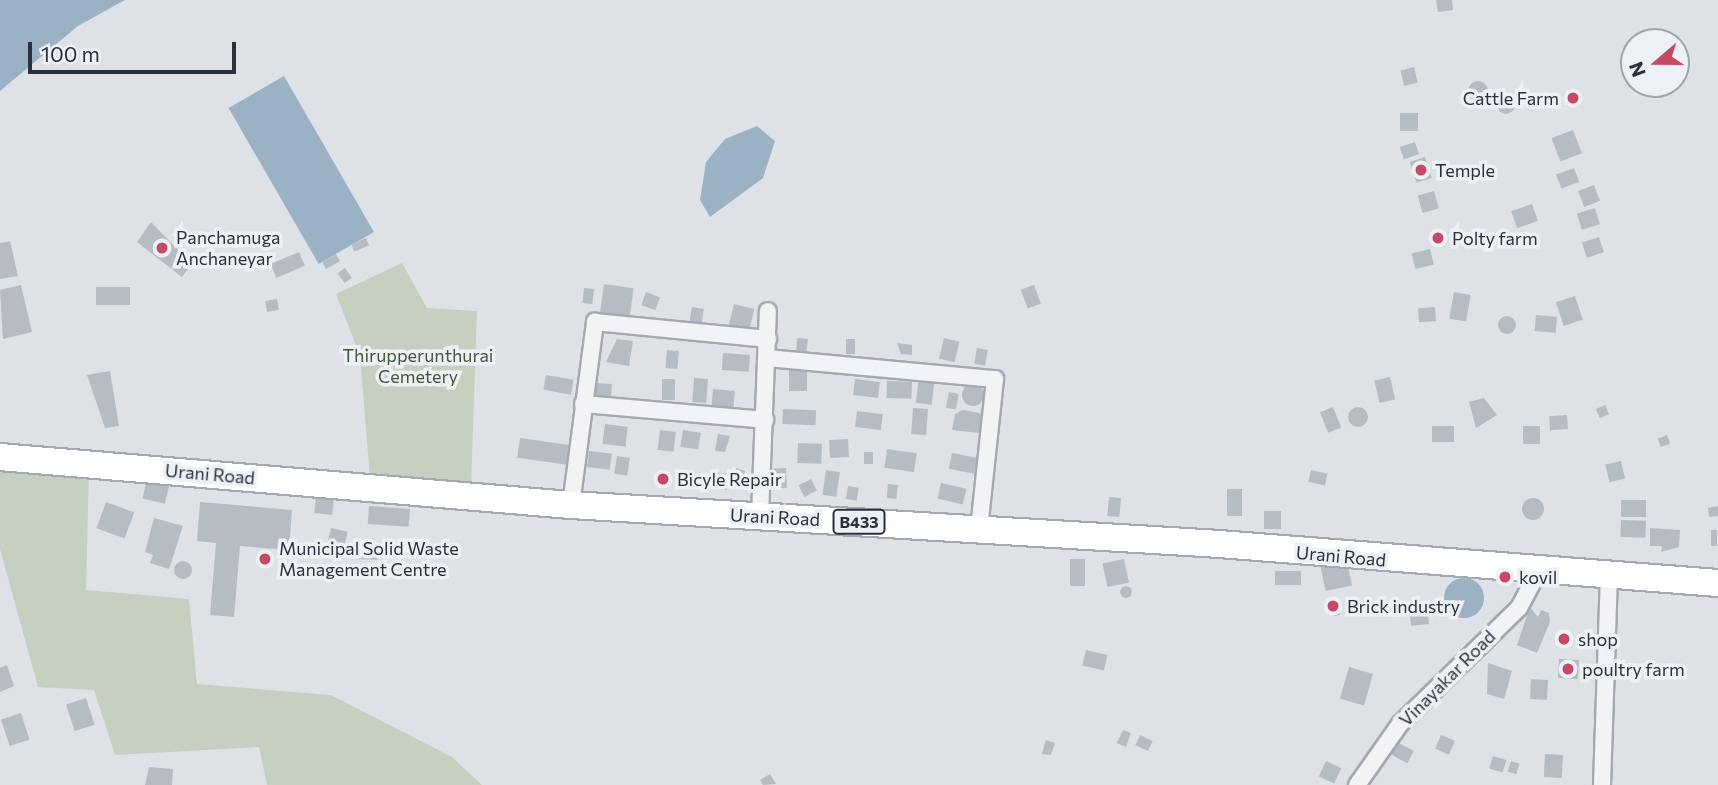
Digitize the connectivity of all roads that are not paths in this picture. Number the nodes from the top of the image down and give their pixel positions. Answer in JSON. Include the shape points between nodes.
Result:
{"nodes":[{"id":1,"x":768,"y":311,"type":"dead end"},
{"id":2,"x":768,"y":340,"type":"junction"},
{"id":3,"x":767,"y":358,"type":"junction"},
{"id":4,"x":583,"y":404,"type":"junction"},
{"id":5,"x":765,"y":420,"type":"junction"},
{"id":6,"x":0,"y":457,"type":"edge"},
{"id":7,"x":571,"y":505,"type":"junction"},
{"id":8,"x":760,"y":516,"type":"junction"},
{"id":9,"x":979,"y":528,"type":"junction"},
{"id":10,"x":1538,"y":572,"type":"junction"},
{"id":11,"x":1609,"y":578,"type":"junction"},
{"id":12,"x":1718,"y":583,"type":"edge"},
{"id":13,"x":1357,"y":785,"type":"edge"},
{"id":14,"x":1602,"y":785,"type":"edge"}],
"edges":[{"from":1,"to":2,"type":"street"},
{"from":2,"to":3,"type":"street"},
{"from":2,"to":4,"type":"street","via":[[595,322]]},
{"from":3,"to":5,"type":"street"},
{"from":3,"to":9,"type":"street","via":[[995,379]]},
{"from":4,"to":5,"type":"street"},
{"from":4,"to":7,"type":"street"},
{"from":5,"to":8,"type":"street"},
{"from":6,"to":7,"type":"main road","name":"Urani Road","number":"B433"},
{"from":7,"to":8,"type":"main road","name":"Urani Road","number":"B433"},
{"from":8,"to":9,"type":"main road","name":"Urani Road","number":"B433"},
{"from":9,"to":10,"type":"main road","name":"Urani Road","number":"B433"},
{"from":10,"to":11,"type":"main road","name":"Urani Road","number":"B433"},
{"from":10,"to":13,"type":"street","name":"Vinayakar Road","via":[[1519,608],[1400,724]]},
{"from":11,"to":12,"type":"main road","name":"Urani Road","number":"B433"},
{"from":11,"to":14,"type":"street"}]}
